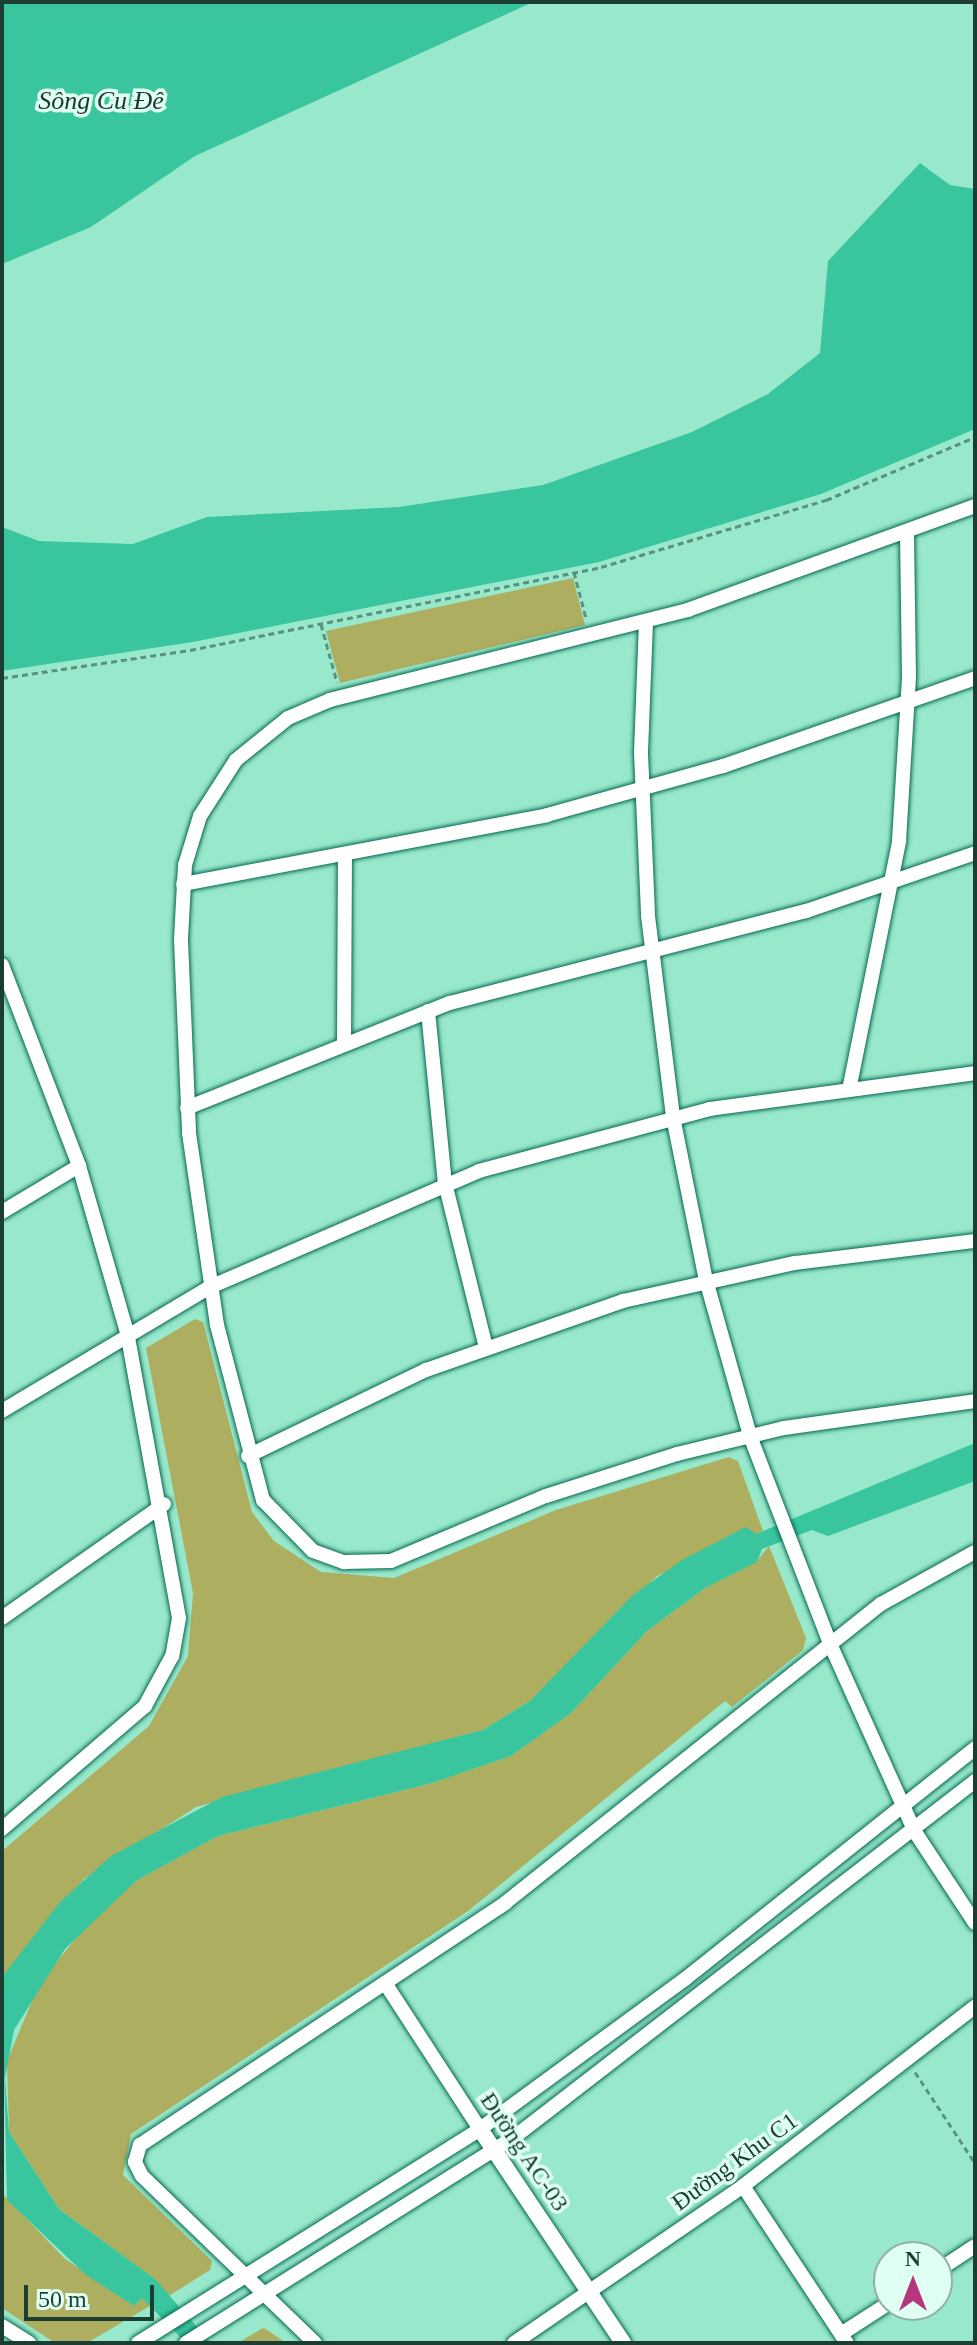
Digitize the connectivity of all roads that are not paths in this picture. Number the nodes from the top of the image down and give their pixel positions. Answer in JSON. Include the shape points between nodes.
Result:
{"nodes":[{"id":1,"x":975,"y":506,"type":"edge"},
{"id":2,"x":907,"y":534,"type":"junction"},
{"id":3,"x":646,"y":622,"type":"junction"},
{"id":4,"x":975,"y":678,"type":"edge"},
{"id":5,"x":908,"y":704,"type":"junction"},
{"id":6,"x":641,"y":790,"type":"junction"},
{"id":7,"x":975,"y":853,"type":"edge"},
{"id":8,"x":345,"y":859,"type":"junction"},
{"id":9,"x":183,"y":884,"type":"junction"},
{"id":10,"x":894,"y":884,"type":"junction"},
{"id":11,"x":651,"y":949,"type":"junction"},
{"id":12,"x":2,"y":965,"type":"edge"},
{"id":13,"x":428,"y":1011,"type":"junction"},
{"id":14,"x":344,"y":1041,"type":"junction"},
{"id":15,"x":975,"y":1073,"type":"edge"},
{"id":16,"x":850,"y":1085,"type":"junction"},
{"id":17,"x":187,"y":1108,"type":"junction"},
{"id":18,"x":673,"y":1117,"type":"junction"},
{"id":19,"x":79,"y":1166,"type":"junction"},
{"id":20,"x":445,"y":1183,"type":"junction"},
{"id":21,"x":2,"y":1212,"type":"edge"},
{"id":22,"x":975,"y":1241,"type":"edge"},
{"id":23,"x":706,"y":1280,"type":"junction"},
{"id":24,"x":210,"y":1287,"type":"junction"},
{"id":25,"x":127,"y":1332,"type":"junction"},
{"id":26,"x":486,"y":1347,"type":"junction"},
{"id":27,"x":975,"y":1401,"type":"edge"},
{"id":28,"x":2,"y":1411,"type":"edge"},
{"id":29,"x":750,"y":1436,"type":"junction"},
{"id":30,"x":248,"y":1456,"type":"junction"},
{"id":31,"x":164,"y":1504,"type":"junction"},
{"id":32,"x":975,"y":1552,"type":"edge"},
{"id":33,"x":2,"y":1618,"type":"edge"},
{"id":34,"x":831,"y":1646,"type":"junction"},
{"id":35,"x":975,"y":1748,"type":"edge"},
{"id":36,"x":975,"y":1781,"type":"edge"},
{"id":37,"x":903,"y":1808,"type":"junction"},
{"id":38,"x":2,"y":1829,"type":"edge"},
{"id":39,"x":915,"y":1832,"type":"junction"},
{"id":40,"x":975,"y":1923,"type":"edge"},
{"id":41,"x":387,"y":1986,"type":"junction"},
{"id":42,"x":975,"y":2007,"type":"edge"},
{"id":43,"x":480,"y":2129,"type":"junction"},
{"id":44,"x":494,"y":2150,"type":"junction"},
{"id":45,"x":743,"y":2186,"type":"junction"},
{"id":46,"x":975,"y":2246,"type":"edge"},
{"id":47,"x":953,"y":2260,"type":"edge"},
{"id":48,"x":249,"y":2277,"type":"junction"},
{"id":49,"x":590,"y":2294,"type":"junction"},
{"id":50,"x":266,"y":2296,"type":"junction"},
{"id":51,"x":873,"y":2316,"type":"edge"},
{"id":52,"x":2,"y":2326,"type":"edge"},
{"id":53,"x":844,"y":2339,"type":"edge"},
{"id":54,"x":29,"y":2343,"type":"edge"},
{"id":55,"x":138,"y":2343,"type":"edge"},
{"id":56,"x":186,"y":2343,"type":"edge"},
{"id":57,"x":315,"y":2343,"type":"edge"},
{"id":58,"x":514,"y":2343,"type":"edge"},
{"id":59,"x":623,"y":2343,"type":"edge"}],
"edges":[{"from":1,"to":2,"type":"street"},
{"from":2,"to":3,"type":"street"},
{"from":2,"to":5,"type":"street"},
{"from":3,"to":6,"type":"street"},
{"from":3,"to":9,"type":"street","via":[[345,696],[288,718],[245,750],[210,797]]},
{"from":4,"to":5,"type":"street"},
{"from":5,"to":6,"type":"street"},
{"from":5,"to":10,"type":"street"},
{"from":6,"to":8,"type":"street"},
{"from":6,"to":11,"type":"street"},
{"from":7,"to":10,"type":"street"},
{"from":8,"to":9,"type":"street"},
{"from":8,"to":14,"type":"street"},
{"from":9,"to":17,"type":"street"},
{"from":10,"to":11,"type":"street"},
{"from":10,"to":16,"type":"street"},
{"from":11,"to":13,"type":"street"},
{"from":11,"to":18,"type":"street"},
{"from":12,"to":19,"type":"street"},
{"from":13,"to":14,"type":"street"},
{"from":13,"to":20,"type":"street"},
{"from":14,"to":17,"type":"street"},
{"from":15,"to":16,"type":"street"},
{"from":16,"to":18,"type":"street"},
{"from":17,"to":24,"type":"street"},
{"from":18,"to":20,"type":"street"},
{"from":18,"to":23,"type":"street"},
{"from":19,"to":21,"type":"street"},
{"from":19,"to":25,"type":"street"},
{"from":20,"to":24,"type":"street"},
{"from":20,"to":26,"type":"street"},
{"from":22,"to":23,"type":"street"},
{"from":23,"to":26,"type":"street"},
{"from":23,"to":29,"type":"street"},
{"from":24,"to":25,"type":"street"},
{"from":24,"to":30,"type":"street"},
{"from":25,"to":28,"type":"street"},
{"from":25,"to":31,"type":"street"},
{"from":26,"to":30,"type":"street"},
{"from":27,"to":29,"type":"street"},
{"from":29,"to":30,"type":"street","via":[[577,1484],[376,1564],[328,1557],[290,1535],[263,1500]]},
{"from":29,"to":34,"type":"street"},
{"from":31,"to":33,"type":"street"},
{"from":31,"to":38,"type":"street","via":[[179,1618],[165,1673],[131,1721]]},
{"from":32,"to":34,"type":"street","via":[[905,1587]]},
{"from":34,"to":37,"type":"street"},
{"from":34,"to":41,"type":"street","via":[[620,1816]]},
{"from":35,"to":37,"type":"street"},
{"from":36,"to":39,"type":"street"},
{"from":37,"to":39,"type":"street"},
{"from":37,"to":43,"type":"street"},
{"from":39,"to":40,"type":"street"},
{"from":39,"to":44,"type":"street"},
{"from":41,"to":43,"type":"street","name":"Đường AC-03"},
{"from":41,"to":48,"type":"street","via":[[137,2149],[142,2176]]},
{"from":42,"to":45,"type":"street","name":"Đường Khu C1"},
{"from":43,"to":44,"type":"street","name":"Đường AC-03"},
{"from":43,"to":48,"type":"street"},
{"from":44,"to":49,"type":"street","name":"Đường AC-03"},
{"from":44,"to":50,"type":"street"},
{"from":45,"to":49,"type":"street","name":"Đường Khu C1"},
{"from":45,"to":53,"type":"street"},
{"from":46,"to":47,"type":"street"},
{"from":48,"to":50,"type":"street"},
{"from":48,"to":55,"type":"street"},
{"from":49,"to":58,"type":"street","name":"Đường Khu C1"},
{"from":49,"to":59,"type":"street","name":"Đường AC-03"},
{"from":50,"to":56,"type":"street"},
{"from":50,"to":57,"type":"street"},
{"from":51,"to":53,"type":"street"},
{"from":52,"to":54,"type":"street"}]}
